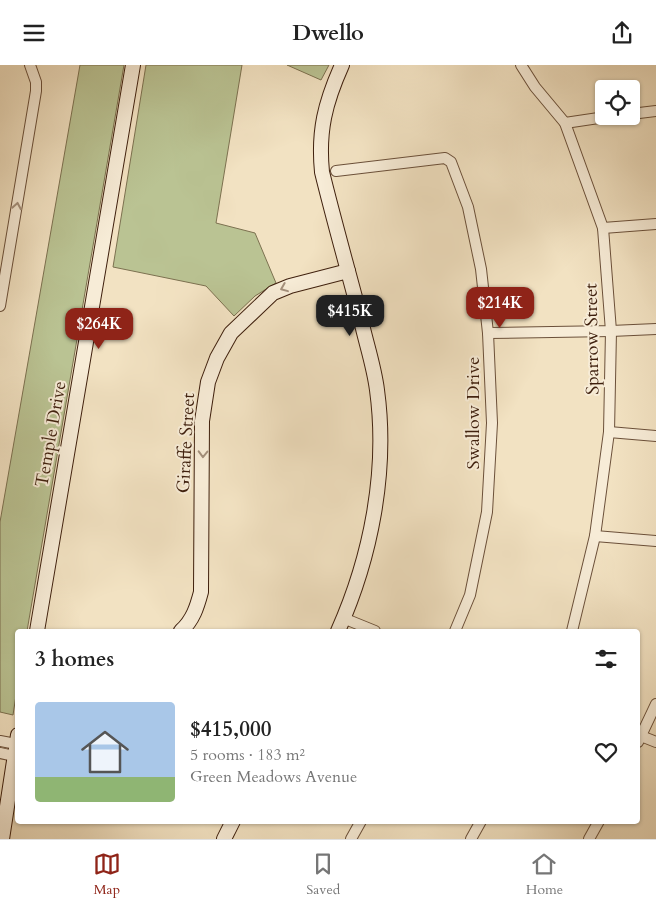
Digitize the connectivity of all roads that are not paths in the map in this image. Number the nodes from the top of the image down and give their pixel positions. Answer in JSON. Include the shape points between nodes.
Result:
{"nodes":[{"id":1,"x":30,"y":65,"type":"edge"},
{"id":2,"x":133,"y":65,"type":"edge"},
{"id":3,"x":342,"y":65,"type":"edge"},
{"id":4,"x":521,"y":65,"type":"edge"},
{"id":5,"x":656,"y":111,"type":"edge"},
{"id":6,"x":640,"y":113,"type":"edge"},
{"id":7,"x":595,"y":119,"type":"edge"},
{"id":8,"x":565,"y":123,"type":"junction"},
{"id":9,"x":336,"y":171,"type":"dead end"},
{"id":10,"x":656,"y":224,"type":"edge"},
{"id":11,"x":604,"y":228,"type":"junction"},
{"id":12,"x":348,"y":271,"type":"junction"},
{"id":13,"x":0,"y":306,"type":"edge"},
{"id":14,"x":656,"y":329,"type":"edge"},
{"id":15,"x":611,"y":331,"type":"junction"},
{"id":16,"x":488,"y":333,"type":"junction"},
{"id":17,"x":608,"y":432,"type":"junction"},
{"id":18,"x":656,"y":436,"type":"edge"},
{"id":19,"x":595,"y":536,"type":"junction"},
{"id":20,"x":656,"y":541,"type":"edge"},
{"id":21,"x":341,"y":624,"type":"edge"},
{"id":22,"x":37,"y":629,"type":"edge"},
{"id":23,"x":184,"y":629,"type":"edge"},
{"id":24,"x":355,"y":629,"type":"edge"},
{"id":25,"x":365,"y":629,"type":"edge"},
{"id":26,"x":456,"y":629,"type":"edge"},
{"id":27,"x":572,"y":629,"type":"edge"},
{"id":28,"x":656,"y":704,"type":"edge"},
{"id":29,"x":640,"y":737,"type":"edge"},
{"id":30,"x":640,"y":739,"type":"edge"},
{"id":31,"x":0,"y":741,"type":"edge"},
{"id":32,"x":656,"y":742,"type":"edge"},
{"id":33,"x":15,"y":745,"type":"edge"},
{"id":34,"x":15,"y":746,"type":"edge"},
{"id":35,"x":15,"y":752,"type":"edge"},
{"id":36,"x":0,"y":753,"type":"edge"},
{"id":37,"x":232,"y":824,"type":"edge"},
{"id":38,"x":359,"y":824,"type":"edge"},
{"id":39,"x":479,"y":824,"type":"edge"},
{"id":40,"x":597,"y":824,"type":"edge"},
{"id":41,"x":2,"y":839,"type":"edge"},
{"id":42,"x":224,"y":839,"type":"edge"},
{"id":43,"x":351,"y":839,"type":"edge"},
{"id":44,"x":471,"y":839,"type":"edge"},
{"id":45,"x":589,"y":839,"type":"edge"}],
"edges":[{"from":13,"to":1,"type":"street","one_way":true,"via":[[36,91]]},
{"from":2,"to":22,"type":"street","name":"Temple Drive"},
{"from":3,"to":12,"type":"street","via":[[323,119],[320,147],[322,172]]},
{"from":4,"to":8,"type":"street","name":"Sparrow Street"},
{"from":5,"to":6,"type":"street"},
{"from":7,"to":8,"type":"street"},
{"from":8,"to":11,"type":"street","name":"Sparrow Street"},
{"from":9,"to":16,"type":"street","name":"Swallow Drive","via":[[441,157],[451,162],[468,207],[481,269]]},
{"from":10,"to":11,"type":"street"},
{"from":11,"to":15,"type":"street","name":"Sparrow Street"},
{"from":12,"to":21,"type":"street","via":[[377,390],[379,429],[376,495],[369,538]]},
{"from":12,"to":23,"type":"street","name":"Giraffe Street","one_way":true,"via":[[273,293],[231,333],[217,358],[208,382],[202,421],[201,592],[190,623]]},
{"from":14,"to":15,"type":"street"},
{"from":15,"to":16,"type":"street"},
{"from":15,"to":17,"type":"street","name":"Sparrow Street"},
{"from":16,"to":26,"type":"street","name":"Swallow Drive","via":[[492,423],[487,512],[470,595]]},
{"from":17,"to":18,"type":"street"},
{"from":17,"to":19,"type":"street","name":"Sparrow Street"},
{"from":19,"to":20,"type":"street"},
{"from":19,"to":27,"type":"street","name":"Sparrow Street"},
{"from":21,"to":24,"type":"street"},
{"from":21,"to":25,"type":"street"},
{"from":28,"to":29,"type":"street"},
{"from":30,"to":32,"type":"street"},
{"from":31,"to":33,"type":"street"},
{"from":34,"to":36,"type":"street"},
{"from":35,"to":41,"type":"street"},
{"from":37,"to":42,"type":"street"},
{"from":38,"to":43,"type":"street"},
{"from":39,"to":44,"type":"street"},
{"from":40,"to":45,"type":"street"}]}
